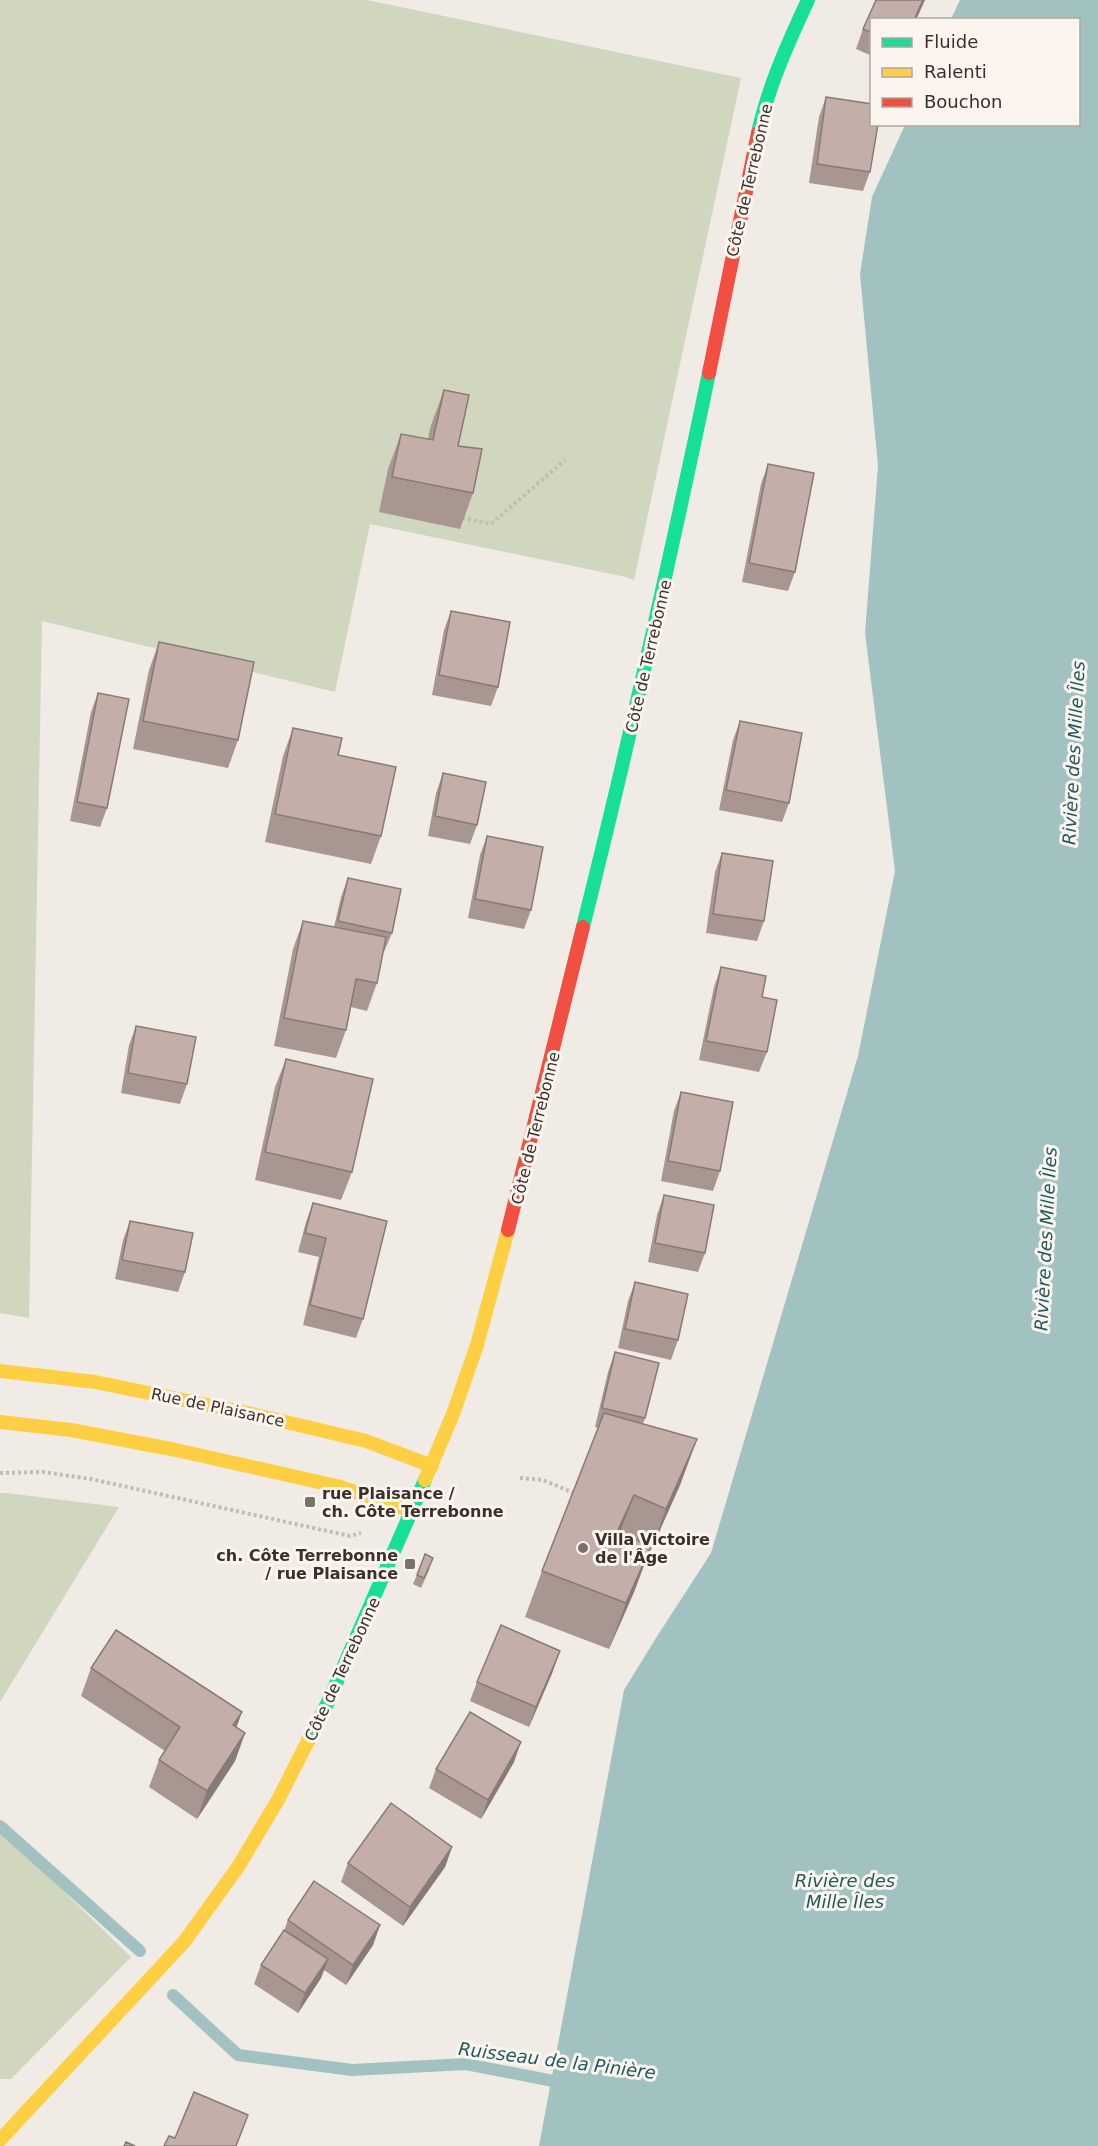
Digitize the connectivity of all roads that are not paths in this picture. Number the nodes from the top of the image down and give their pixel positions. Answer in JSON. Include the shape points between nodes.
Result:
{"nodes":[{"id":1,"x":808,"y":0,"type":"edge"},
{"id":2,"x":0,"y":1371,"type":"edge"},
{"id":3,"x":0,"y":1422,"type":"edge"},
{"id":4,"x":432,"y":1466,"type":"junction"},
{"id":5,"x":411,"y":1511,"type":"junction"},
{"id":6,"x":0,"y":2140,"type":"edge"}],
"edges":[{"from":1,"to":4,"type":"main road","name":"Côte de Terrebonne","via":[[770,91],[756,140],[661,601],[536,1124],[477,1345]]},
{"from":2,"to":4,"type":"main road","name":"Rue de Plaisance","via":[[95,1382],[256,1415],[366,1441]]},
{"from":3,"to":5,"type":"main road","via":[[71,1430],[176,1450],[341,1487]]},
{"from":4,"to":5,"type":"main road","name":"Côte de Terrebonne"},
{"from":5,"to":6,"type":"main road","name":"Côte de Terrebonne","via":[[323,1712],[238,1867],[184,1942]]}]}
